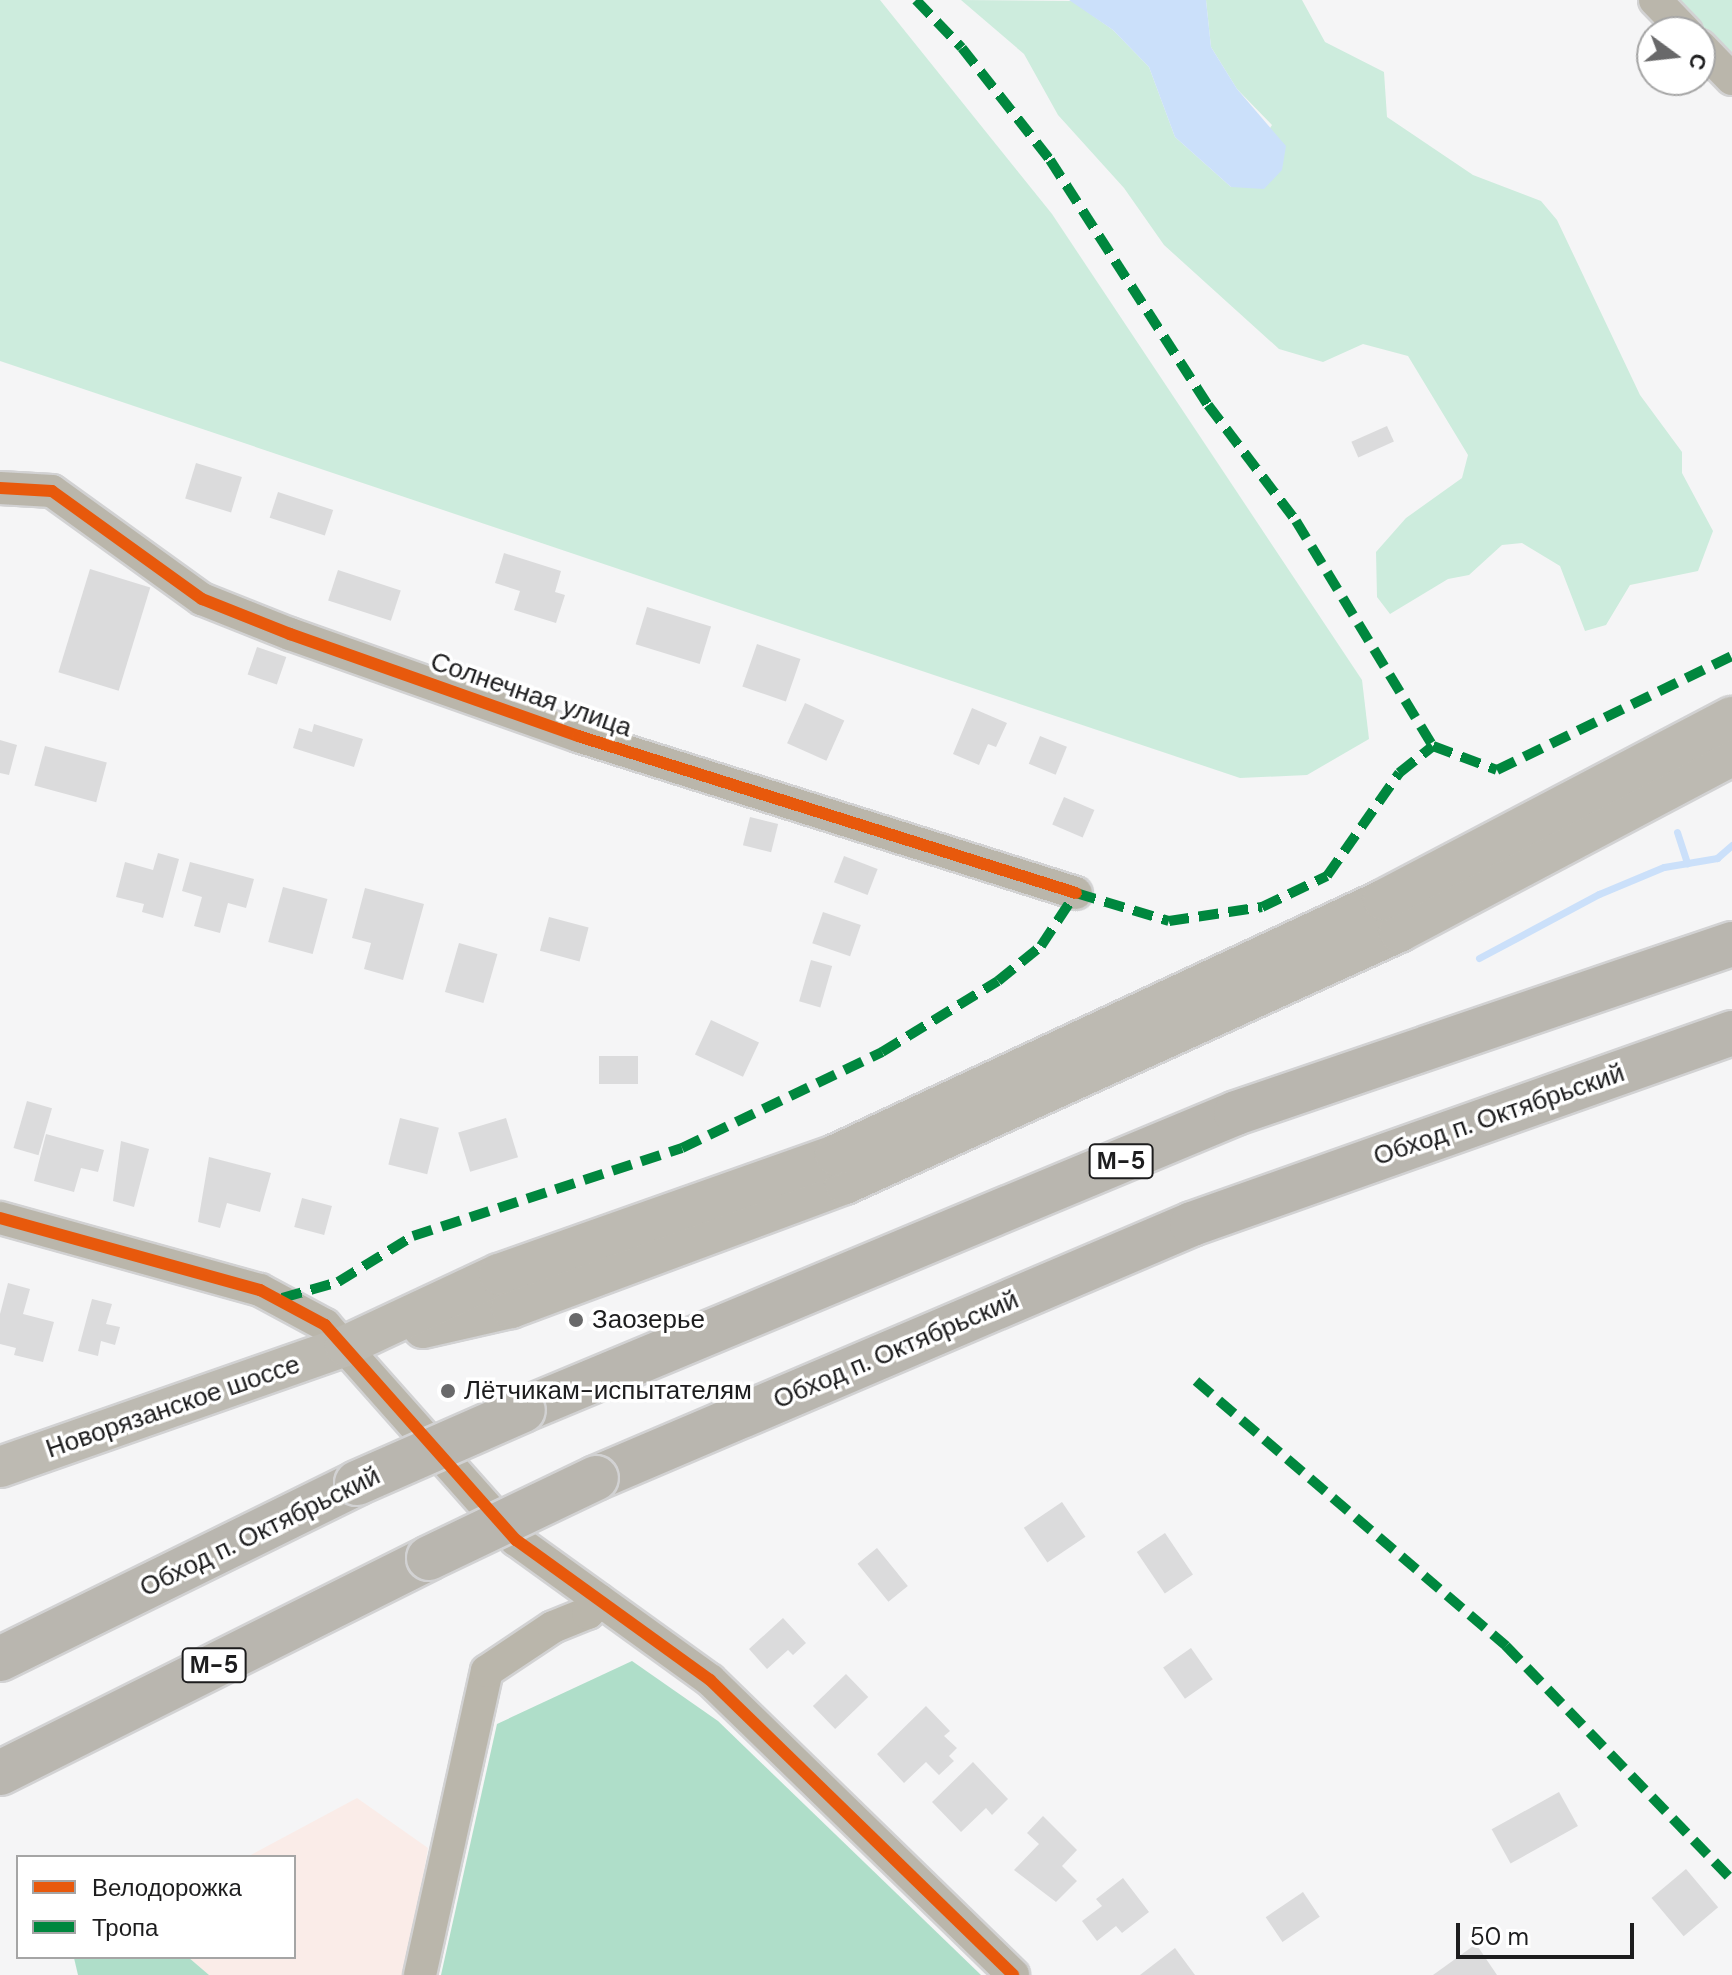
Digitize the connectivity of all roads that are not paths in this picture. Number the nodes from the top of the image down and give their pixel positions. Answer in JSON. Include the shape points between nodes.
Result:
{"nodes":[{"id":1,"x":1655,"y":0,"type":"edge"},
{"id":2,"x":1670,"y":16,"type":"edge"},
{"id":3,"x":1716,"y":62,"type":"edge"},
{"id":4,"x":1732,"y":79,"type":"edge"},
{"id":5,"x":0,"y":488,"type":"edge"},
{"id":6,"x":1732,"y":717,"type":"edge"},
{"id":7,"x":1732,"y":756,"type":"edge"},
{"id":8,"x":1076,"y":893,"type":"dead end"},
{"id":9,"x":1732,"y":944,"type":"edge"},
{"id":10,"x":1732,"y":1033,"type":"edge"},
{"id":11,"x":0,"y":1218,"type":"edge"},
{"id":12,"x":345,"y":1346,"type":"junction"},
{"id":13,"x":0,"y":1467,"type":"edge"},
{"id":14,"x":599,"y":1600,"type":"junction"},
{"id":15,"x":0,"y":1659,"type":"edge"},
{"id":16,"x":0,"y":1773,"type":"edge"},
{"id":17,"x":420,"y":1975,"type":"edge"},
{"id":18,"x":1013,"y":1975,"type":"edge"}],
"edges":[{"from":1,"to":2,"type":"street"},
{"from":3,"to":4,"type":"street"},
{"from":5,"to":8,"type":"street","name":"Солнечная улица","via":[[52,491],[202,599],[290,634],[578,736]]},
{"from":6,"to":12,"type":"main road","via":[[1383,900],[835,1155],[499,1274]]},
{"from":7,"to":12,"type":"main road","via":[[1399,932],[845,1184],[511,1308]]},
{"from":9,"to":15,"type":"highway","name":"Обход п. Октябрьский","number":"М-5","bridge":true,"via":[[1236,1113],[357,1483]]},
{"from":10,"to":16,"type":"highway","name":"Обход п. Октябрьский","number":"М-5","bridge":true,"via":[[1192,1224],[596,1478]]},
{"from":11,"to":12,"type":"street","via":[[260,1290],[302,1309]]},
{"from":12,"to":13,"type":"main road","name":"Новорязанское шоссе"},
{"from":12,"to":14,"type":"street","via":[[507,1532]]},
{"from":14,"to":17,"type":"street","via":[[588,1613],[553,1627],[487,1671]]},
{"from":14,"to":18,"type":"street","via":[[710,1680]]}]}
